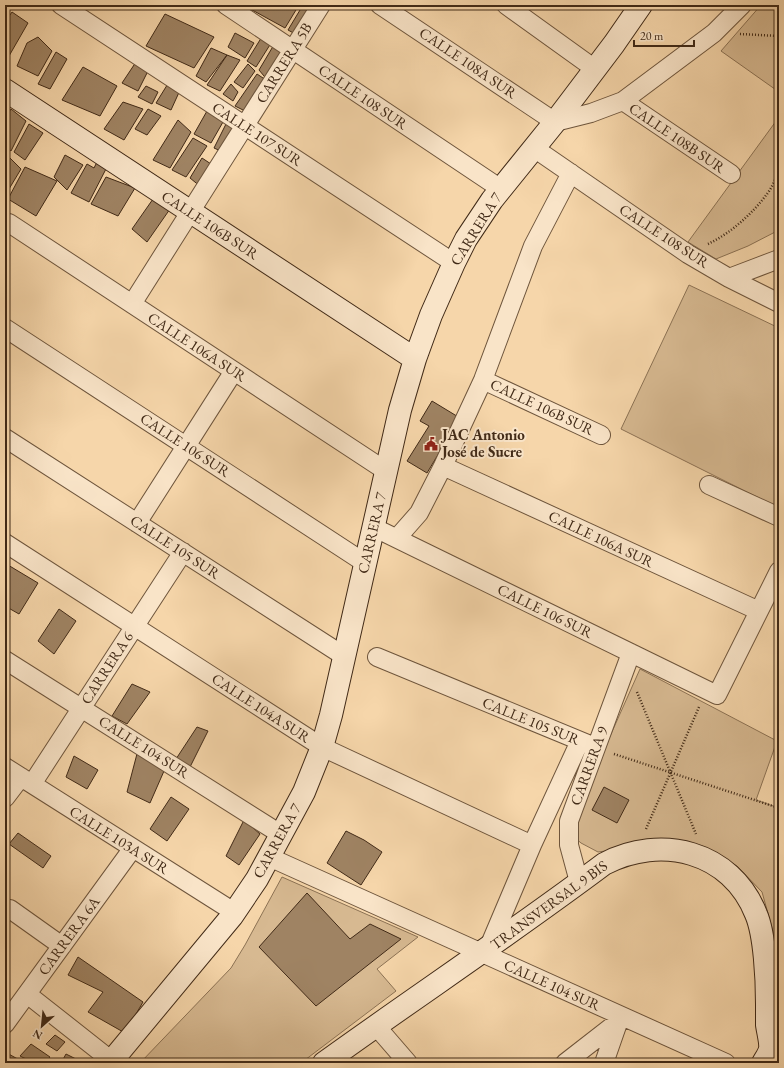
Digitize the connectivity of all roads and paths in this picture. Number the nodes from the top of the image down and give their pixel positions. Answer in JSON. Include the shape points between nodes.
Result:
{"nodes":[{"id":1,"x":61,"y":5,"type":"edge"},
{"id":2,"x":226,"y":5,"type":"edge"},
{"id":3,"x":321,"y":5,"type":"edge"},
{"id":4,"x":380,"y":5,"type":"edge"},
{"id":5,"x":506,"y":5,"type":"edge"},
{"id":6,"x":641,"y":5,"type":"edge"},
{"id":7,"x":742,"y":5,"type":"edge"},
{"id":8,"x":714,"y":33,"type":"junction"},
{"id":9,"x":779,"y":36,"type":"edge"},
{"id":10,"x":293,"y":50,"type":"junction"},
{"id":11,"x":595,"y":69,"type":"junction"},
{"id":12,"x":5,"y":90,"type":"edge"},
{"id":13,"x":623,"y":101,"type":"junction"},
{"id":14,"x":555,"y":122,"type":"junction"},
{"id":15,"x":244,"y":126,"type":"junction"},
{"id":16,"x":534,"y":148,"type":"junction"},
{"id":17,"x":779,"y":172,"type":"edge"},
{"id":18,"x":571,"y":174,"type":"junction"},
{"id":19,"x":731,"y":174,"type":"dead end"},
{"id":20,"x":501,"y":189,"type":"junction"},
{"id":21,"x":190,"y":212,"type":"junction"},
{"id":22,"x":9,"y":223,"type":"dead end"},
{"id":23,"x":688,"y":254,"type":"junction"},
{"id":24,"x":779,"y":259,"type":"edge"},
{"id":25,"x":454,"y":263,"type":"junction"},
{"id":26,"x":729,"y":278,"type":"junction"},
{"id":27,"x":779,"y":303,"type":"edge"},
{"id":28,"x":132,"y":304,"type":"junction"},
{"id":29,"x":5,"y":328,"type":"edge"},
{"id":30,"x":415,"y":359,"type":"junction"},
{"id":31,"x":234,"y":371,"type":"junction"},
{"id":32,"x":483,"y":380,"type":"junction"},
{"id":33,"x":601,"y":435,"type":"dead end"},
{"id":34,"x":5,"y":438,"type":"edge"},
{"id":35,"x":186,"y":446,"type":"junction"},
{"id":36,"x":443,"y":466,"type":"junction"},
{"id":37,"x":386,"y":471,"type":"junction"},
{"id":38,"x":710,"y":485,"type":"dead end"},
{"id":39,"x":779,"y":517,"type":"edge"},
{"id":40,"x":137,"y":523,"type":"junction"},
{"id":41,"x":373,"y":527,"type":"junction"},
{"id":42,"x":398,"y":538,"type":"junction"},
{"id":43,"x":5,"y":543,"type":"edge"},
{"id":44,"x":183,"y":552,"type":"junction"},
{"id":45,"x":365,"y":563,"type":"junction"},
{"id":46,"x":779,"y":571,"type":"edge"},
{"id":47,"x":759,"y":611,"type":"junction"},
{"id":48,"x":134,"y":627,"type":"junction"},
{"id":49,"x":344,"y":656,"type":"junction"},
{"id":50,"x":377,"y":657,"type":"dead end"},
{"id":51,"x":628,"y":659,"type":"junction"},
{"id":52,"x":5,"y":660,"type":"edge"},
{"id":53,"x":712,"y":693,"type":"junction"},
{"id":54,"x":82,"y":708,"type":"junction"},
{"id":55,"x":588,"y":744,"type":"junction"},
{"id":56,"x":322,"y":747,"type":"junction"},
{"id":57,"x":5,"y":767,"type":"edge"},
{"id":58,"x":670,"y":772,"type":"junction"},
{"id":59,"x":26,"y":780,"type":"junction"},
{"id":60,"x":5,"y":798,"type":"edge"},
{"id":61,"x":779,"y":808,"type":"edge"},
{"id":62,"x":282,"y":835,"type":"junction"},
{"id":63,"x":532,"y":845,"type":"junction"},
{"id":64,"x":133,"y":848,"type":"junction"},
{"id":65,"x":627,"y":854,"type":"junction"},
{"id":66,"x":269,"y":857,"type":"junction"},
{"id":67,"x":707,"y":860,"type":"junction"},
{"id":68,"x":579,"y":882,"type":"junction"},
{"id":69,"x":10,"y":908,"type":"dead end"},
{"id":70,"x":234,"y":912,"type":"junction"},
{"id":71,"x":62,"y":946,"type":"junction"},
{"id":72,"x":484,"y":951,"type":"junction"},
{"id":73,"x":27,"y":994,"type":"junction"},
{"id":74,"x":620,"y":1018,"type":"junction"},
{"id":75,"x":5,"y":1024,"type":"edge"},
{"id":76,"x":376,"y":1026,"type":"junction"},
{"id":77,"x":779,"y":1027,"type":"edge"},
{"id":78,"x":767,"y":1056,"type":"edge"},
{"id":79,"x":111,"y":1062,"type":"edge"},
{"id":80,"x":324,"y":1063,"type":"edge"},
{"id":81,"x":408,"y":1063,"type":"edge"},
{"id":82,"x":565,"y":1063,"type":"edge"},
{"id":83,"x":604,"y":1063,"type":"edge"},
{"id":84,"x":726,"y":1063,"type":"edge"}],
"edges":[{"from":1,"to":15,"type":"street","name":"CALLE 107 SUR"},
{"from":2,"to":10,"type":"street","name":"CALLE 108 SUR"},
{"from":3,"to":10,"type":"street","name":"CARRERA 5B"},
{"from":4,"to":14,"type":"street","name":"CALLE 108A SUR"},
{"from":5,"to":11,"type":"street"},
{"from":6,"to":11,"type":"street","name":"CARRERA 7"},
{"from":7,"to":8,"type":"street"},
{"from":8,"to":9,"type":"path"},
{"from":8,"to":13,"type":"street"},
{"from":10,"to":15,"type":"street","name":"CARRERA 5B"},
{"from":10,"to":20,"type":"street","name":"CALLE 108 SUR"},
{"from":11,"to":14,"type":"street","name":"CARRERA 7"},
{"from":12,"to":21,"type":"street","name":"CALLE 106B SUR"},
{"from":13,"to":14,"type":"street","via":[[591,113]]},
{"from":13,"to":19,"type":"street","name":"CALLE 108B SUR"},
{"from":14,"to":16,"type":"street","name":"CARRERA 7"},
{"from":15,"to":21,"type":"street","name":"CARRERA 5B"},
{"from":15,"to":25,"type":"street","name":"CALLE 107 SUR"},
{"from":16,"to":18,"type":"street","name":"CALLE 108 SUR"},
{"from":16,"to":20,"type":"street","name":"CARRERA 7"},
{"from":17,"to":23,"type":"path","via":[[768,193],[744,220],[718,239]]},
{"from":18,"to":23,"type":"street","name":"CALLE 108 SUR"},
{"from":18,"to":32,"type":"street","name":"CARRERA 7","via":[[534,246]]},
{"from":20,"to":25,"type":"street","name":"CARRERA 7","via":[[470,234]]},
{"from":21,"to":28,"type":"street","name":"CARRERA 5B"},
{"from":21,"to":30,"type":"street","name":"CALLE 106B SUR"},
{"from":22,"to":28,"type":"street","name":"CALLE 106A SUR"},
{"from":23,"to":26,"type":"street","name":"CALLE 108 SUR"},
{"from":24,"to":26,"type":"street"},
{"from":25,"to":30,"type":"street","name":"CARRERA 7"},
{"from":26,"to":27,"type":"street","name":"CALLE 108 SUR"},
{"from":28,"to":31,"type":"street","name":"CALLE 106A SUR"},
{"from":29,"to":35,"type":"street","name":"CALLE 106 SUR"},
{"from":30,"to":37,"type":"street","name":"CARRERA 7"},
{"from":31,"to":35,"type":"street"},
{"from":31,"to":37,"type":"street","name":"CALLE 106A SUR"},
{"from":32,"to":33,"type":"street","name":"CALLE 106B SUR"},
{"from":32,"to":36,"type":"street","name":"CARRERA 7"},
{"from":34,"to":40,"type":"street","name":"CALLE 105 SUR"},
{"from":35,"to":40,"type":"street"},
{"from":35,"to":45,"type":"street","name":"CALLE 106 SUR"},
{"from":36,"to":42,"type":"street","name":"CARRERA 7","via":[[419,514]]},
{"from":36,"to":47,"type":"street","name":"CALLE 106A SUR"},
{"from":37,"to":41,"type":"street","name":"CARRERA 7"},
{"from":38,"to":39,"type":"street"},
{"from":40,"to":44,"type":"street","name":"CALLE 105 SUR"},
{"from":41,"to":42,"type":"street","name":"CALLE 106 SUR"},
{"from":41,"to":45,"type":"street","name":"CARRERA 7"},
{"from":42,"to":51,"type":"street","name":"CALLE 106 SUR"},
{"from":43,"to":48,"type":"street","name":"CALLE 104A SUR"},
{"from":44,"to":48,"type":"street","name":"CARRERA 6"},
{"from":44,"to":49,"type":"street","name":"CALLE 105 SUR"},
{"from":45,"to":49,"type":"street","name":"CARRERA 7"},
{"from":46,"to":47,"type":"street"},
{"from":47,"to":53,"type":"street"},
{"from":48,"to":54,"type":"street","name":"CARRERA 6"},
{"from":48,"to":56,"type":"street","name":"CALLE 104A SUR"},
{"from":49,"to":56,"type":"street","name":"CARRERA 7"},
{"from":50,"to":55,"type":"street","name":"CALLE 105 SUR"},
{"from":51,"to":53,"type":"street","name":"CALLE 106 SUR"},
{"from":51,"to":55,"type":"street","name":"CARRERA 9"},
{"from":51,"to":58,"type":"path"},
{"from":52,"to":54,"type":"street","name":"CALLE 104 SUR"},
{"from":53,"to":58,"type":"path"},
{"from":54,"to":59,"type":"street","name":"CARRERA 6"},
{"from":54,"to":62,"type":"street","name":"CALLE 104 SUR"},
{"from":55,"to":58,"type":"path","name":"CALLE 105 SUR"},
{"from":55,"to":63,"type":"street","name":"CARRERA 9"},
{"from":55,"to":68,"type":"street","name":"CARRERA 9","via":[[569,821],[569,845]]},
{"from":56,"to":62,"type":"street","name":"CARRERA 7","via":[[304,792]]},
{"from":56,"to":63,"type":"street","name":"CALLE 104A SUR"},
{"from":57,"to":59,"type":"street","name":"CALLE 103A SUR"},
{"from":58,"to":61,"type":"path","name":"CALLE 105 SUR"},
{"from":58,"to":65,"type":"path"},
{"from":58,"to":67,"type":"path"},
{"from":59,"to":60,"type":"street","name":"CARRERA 6"},
{"from":59,"to":64,"type":"street","name":"CALLE 103A SUR"},
{"from":62,"to":66,"type":"street","name":"CARRERA 7"},
{"from":63,"to":72,"type":"street","name":"CARRERA 9"},
{"from":64,"to":70,"type":"street","name":"CALLE 103A SUR"},
{"from":64,"to":71,"type":"street","name":"CARRERA 6A"},
{"from":65,"to":67,"type":"street","via":[[661,849],[677,850]]},
{"from":65,"to":68,"type":"street","name":"TRANSVERSAL 9 BIS","via":[[604,864]]},
{"from":66,"to":70,"type":"street","name":"CARRERA 7"},
{"from":66,"to":72,"type":"street","name":"CALLE 104 SUR"},
{"from":67,"to":78,"type":"street","via":[[721,867],[732,877],[742,888],[757,915],[767,982]]},
{"from":68,"to":72,"type":"street","name":"TRANSVERSAL 9 BIS"},
{"from":69,"to":71,"type":"street"},
{"from":70,"to":79,"type":"street","name":"CARRERA 7"},
{"from":71,"to":73,"type":"street","name":"CARRERA 6A"},
{"from":72,"to":74,"type":"street","name":"CALLE 104 SUR"},
{"from":72,"to":76,"type":"street"},
{"from":73,"to":75,"type":"street","name":"CARRERA 6A"},
{"from":73,"to":79,"type":"street"},
{"from":74,"to":82,"type":"street"},
{"from":74,"to":83,"type":"street"},
{"from":74,"to":84,"type":"street","name":"CALLE 104 SUR"},
{"from":76,"to":80,"type":"street"},
{"from":76,"to":81,"type":"street"},
{"from":77,"to":78,"type":"street"}]}
